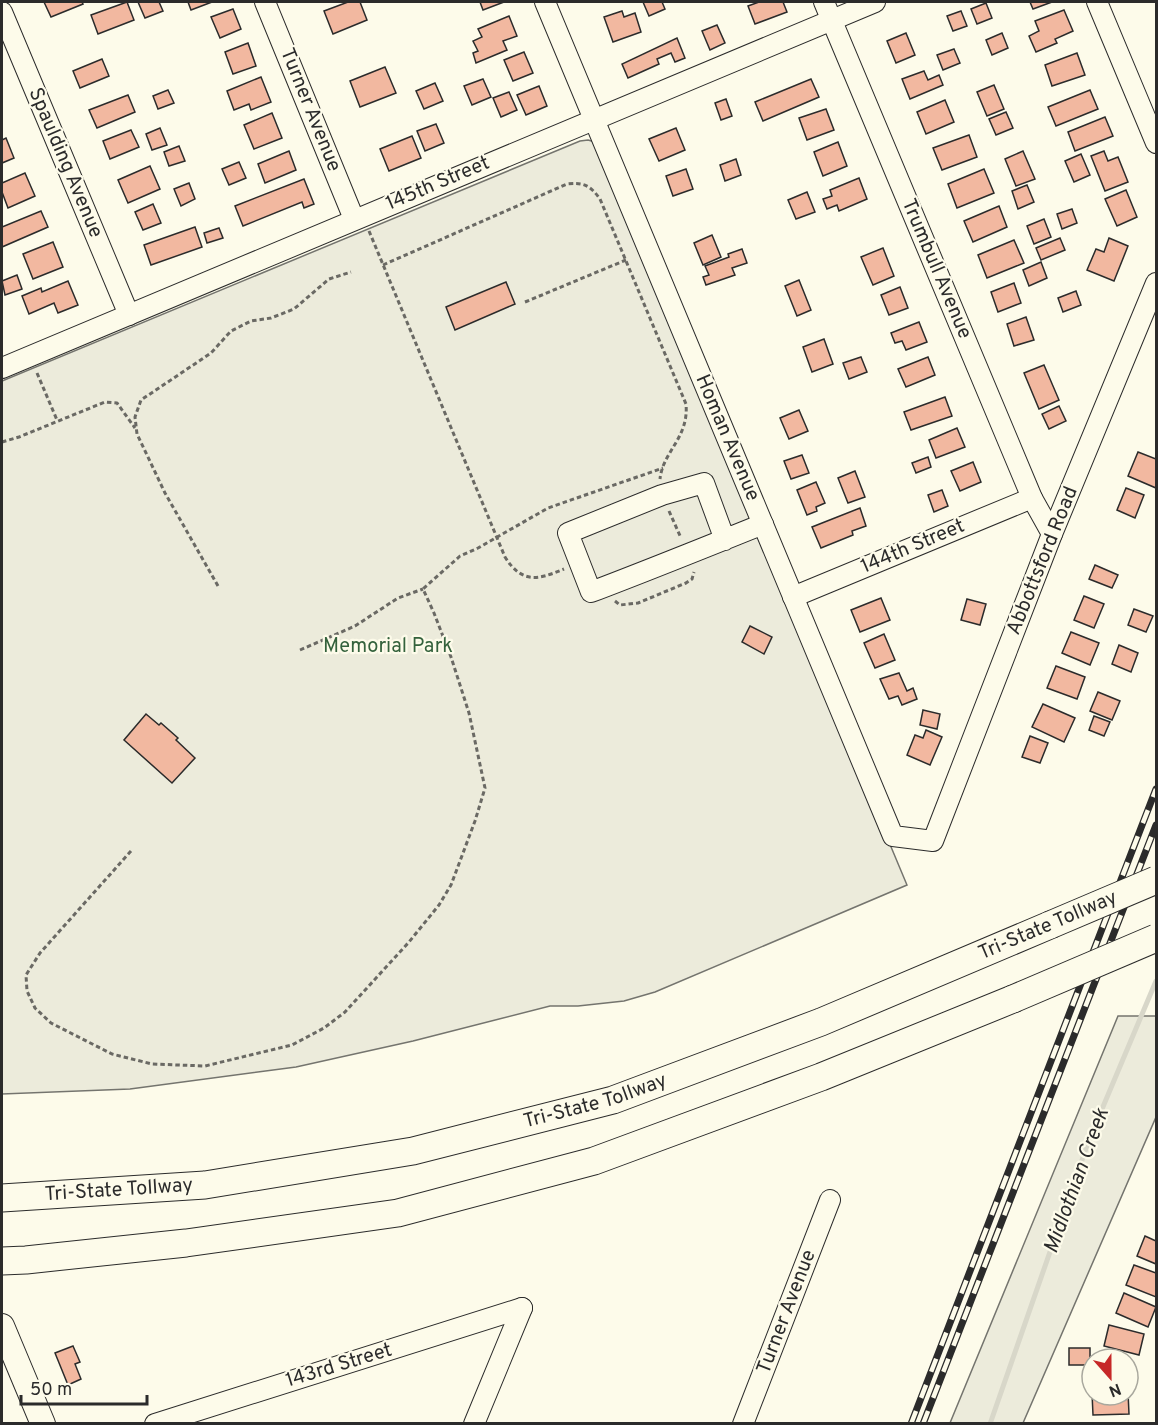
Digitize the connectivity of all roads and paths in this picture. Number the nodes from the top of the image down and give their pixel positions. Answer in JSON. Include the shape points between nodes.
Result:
{"nodes":[{"id":1,"x":265,"y":2,"type":"edge"},
{"id":2,"x":545,"y":2,"type":"edge"},
{"id":3,"x":875,"y":2,"type":"edge"},
{"id":4,"x":1097,"y":2,"type":"edge"},
{"id":5,"x":828,"y":11,"type":"edge"},
{"id":6,"x":2,"y":12,"type":"edge"},
{"id":7,"x":594,"y":119,"type":"junction"},
{"id":8,"x":1156,"y":143,"type":"edge"},
{"id":9,"x":359,"y":217,"type":"junction"},
{"id":10,"x":626,"y":260,"type":"junction"},
{"id":11,"x":384,"y":265,"type":"junction"},
{"id":12,"x":351,"y":272,"type":"dead end"},
{"id":13,"x":1156,"y":283,"type":"edge"},
{"id":14,"x":525,"y":302,"type":"dead end"},
{"id":15,"x":129,"y":315,"type":"junction"},
{"id":16,"x":2,"y":368,"type":"edge"},
{"id":17,"x":35,"y":369,"type":"dead end"},
{"id":18,"x":57,"y":420,"type":"junction"},
{"id":19,"x":136,"y":429,"type":"junction"},
{"id":20,"x":2,"y":442,"type":"edge"},
{"id":21,"x":663,"y":468,"type":"junction"},
{"id":22,"x":662,"y":495,"type":"junction"},
{"id":23,"x":1032,"y":498,"type":"junction"},
{"id":24,"x":763,"y":524,"type":"junction"},
{"id":25,"x":1052,"y":534,"type":"junction"},
{"id":26,"x":497,"y":537,"type":"junction"},
{"id":27,"x":724,"y":540,"type":"junction"},
{"id":28,"x":688,"y":555,"type":"junction"},
{"id":29,"x":581,"y":566,"type":"junction"},
{"id":30,"x":218,"y":586,"type":"dead end"},
{"id":31,"x":607,"y":586,"type":"junction"},
{"id":32,"x":423,"y":589,"type":"junction"},
{"id":33,"x":793,"y":597,"type":"junction"},
{"id":34,"x":300,"y":650,"type":"dead end"},
{"id":35,"x":933,"y":841,"type":"joint"},
{"id":36,"x":131,"y":852,"type":"dead end"},
{"id":37,"x":1156,"y":880,"type":"edge"},
{"id":38,"x":1156,"y":938,"type":"edge"},
{"id":39,"x":2,"y":1198,"type":"edge"},
{"id":40,"x":830,"y":1200,"type":"dead end"},
{"id":41,"x":14,"y":1261,"type":"edge"},
{"id":42,"x":4,"y":1338,"type":"edge"},
{"id":43,"x":43,"y":1424,"type":"edge"},
{"id":44,"x":155,"y":1424,"type":"edge"},
{"id":45,"x":474,"y":1424,"type":"edge"},
{"id":46,"x":743,"y":1424,"type":"edge"}],
"edges":[{"from":1,"to":9,"type":"street","name":"Turner Avenue"},
{"from":2,"to":7,"type":"street","name":"Homan Avenue"},
{"from":3,"to":5,"type":"street","name":"145th Street"},
{"from":4,"to":8,"type":"street"},
{"from":5,"to":7,"type":"street","name":"145th Street"},
{"from":5,"to":23,"type":"street","name":"Trumbull Avenue"},
{"from":6,"to":15,"type":"street","name":"Spaulding Avenue"},
{"from":7,"to":9,"type":"street","name":"145th Street"},
{"from":7,"to":24,"type":"street","name":"Homan Avenue"},
{"from":9,"to":11,"type":"path"},
{"from":9,"to":15,"type":"street","name":"145th Street"},
{"from":10,"to":11,"type":"path","via":[[600,198],[590,186],[577,183]]},
{"from":10,"to":14,"type":"path"},
{"from":10,"to":21,"type":"path","via":[[686,404],[685,427]]},
{"from":11,"to":26,"type":"path"},
{"from":12,"to":19,"type":"path","via":[[330,279],[294,309],[231,331],[211,353],[141,400],[135,417]]},
{"from":13,"to":25,"type":"street","name":"Abbottsford Road"},
{"from":15,"to":16,"type":"street","name":"145th Street"},
{"from":17,"to":18,"type":"path"},
{"from":18,"to":19,"type":"path","via":[[105,402],[117,403]]},
{"from":18,"to":20,"type":"path"},
{"from":19,"to":30,"type":"path","via":[[165,493]]},
{"from":21,"to":22,"type":"path"},
{"from":21,"to":26,"type":"path","via":[[548,508]]},
{"from":22,"to":27,"type":"street","via":[[704,483]]},
{"from":22,"to":28,"type":"path"},
{"from":22,"to":29,"type":"street","via":[[568,533]]},
{"from":23,"to":25,"type":"street","name":"Trumbull Avenue"},
{"from":23,"to":33,"type":"street","name":"144th Street"},
{"from":24,"to":27,"type":"street"},
{"from":24,"to":33,"type":"street","name":"Homan Avenue"},
{"from":25,"to":35,"type":"street","name":"Abbottsford Road"},
{"from":26,"to":29,"type":"path","via":[[512,567],[522,575],[535,579]]},
{"from":26,"to":32,"type":"path","via":[[460,556]]},
{"from":27,"to":28,"type":"street"},
{"from":28,"to":31,"type":"street"},
{"from":28,"to":31,"type":"path","via":[[693,579],[638,603],[620,605]]},
{"from":29,"to":31,"type":"street","via":[[591,592]]},
{"from":32,"to":34,"type":"path","via":[[398,598],[355,626]]},
{"from":32,"to":36,"type":"path","via":[[469,714],[485,788],[452,885],[409,942],[345,1012],[292,1045],[205,1066],[152,1064],[112,1054],[51,1023],[34,1008],[26,975],[40,953]]},
{"from":33,"to":35,"type":"street","name":"Homan Avenue","via":[[893,836]]},
{"from":37,"to":39,"type":"highway","name":"Tri-State Tollway","bridge":true,"via":[[821,1022],[613,1100],[413,1151],[217,1183]]},
{"from":38,"to":41,"type":"highway","bridge":true,"via":[[821,1077],[594,1161],[398,1212],[186,1243]]},
{"from":40,"to":46,"type":"street","name":"Turner Avenue"},
{"from":42,"to":43,"type":"main road"},
{"from":44,"to":45,"type":"street","name":"143rd Street","via":[[522,1308]]}]}
